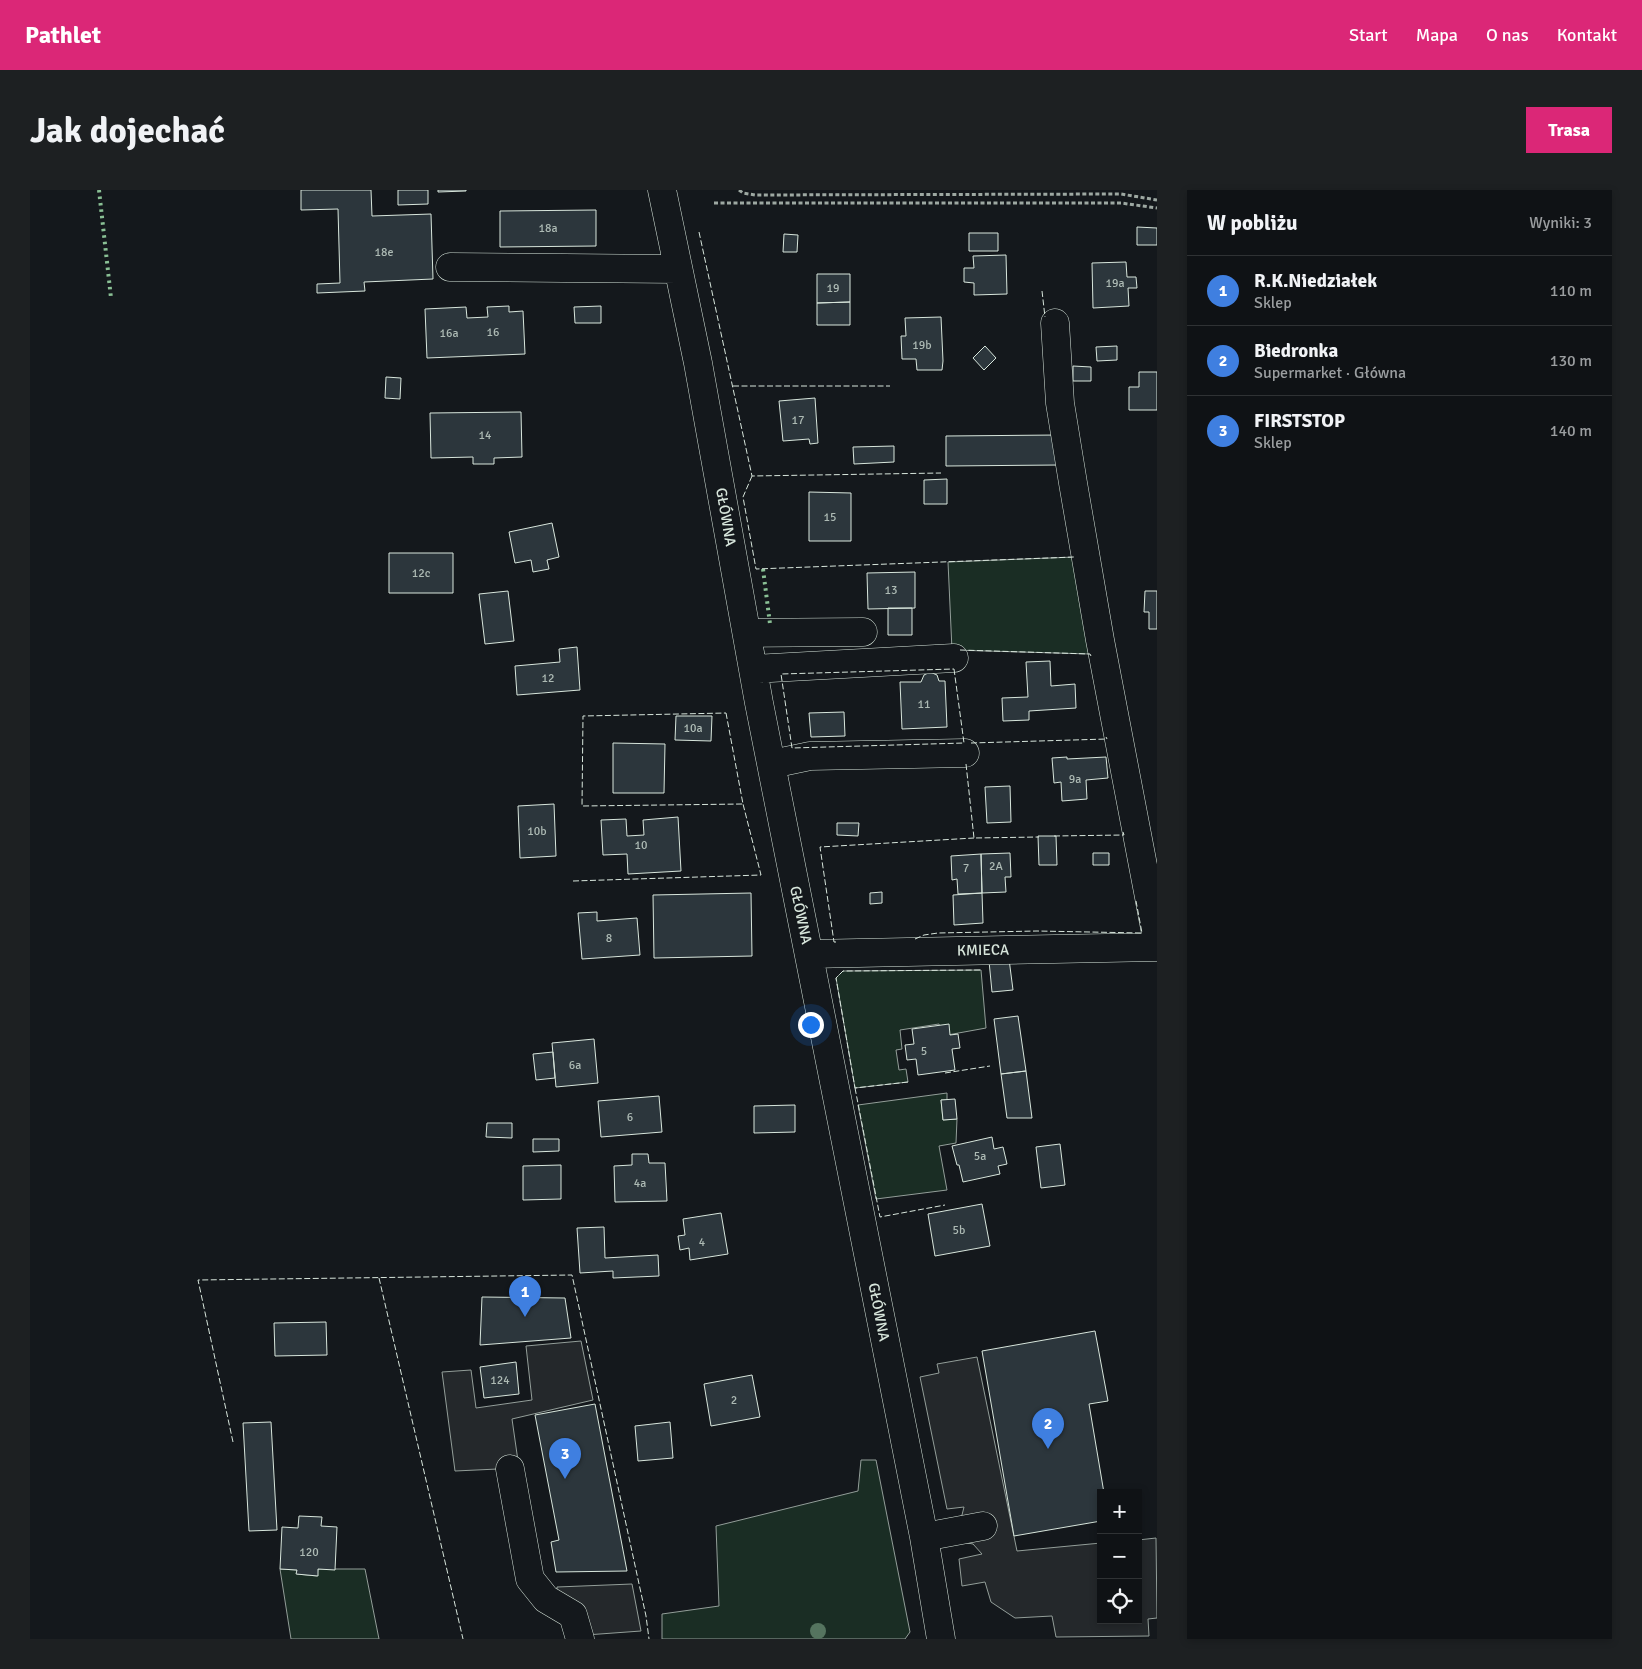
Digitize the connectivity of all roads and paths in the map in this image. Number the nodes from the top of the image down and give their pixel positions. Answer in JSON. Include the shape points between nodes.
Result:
{"nodes":[{"id":1,"x":662,"y":190,"type":"edge"},
{"id":2,"x":739,"y":190,"type":"edge"},
{"id":3,"x":1157,"y":200,"type":"edge"},
{"id":4,"x":714,"y":203,"type":"dead end"},
{"id":5,"x":1157,"y":208,"type":"edge"},
{"id":6,"x":450,"y":267,"type":"dead end"},
{"id":7,"x":678,"y":269,"type":"junction"},
{"id":8,"x":1054,"y":323,"type":"dead end"},
{"id":9,"x":864,"y":632,"type":"dead end"},
{"id":10,"x":747,"y":633,"type":"junction"},
{"id":11,"x":954,"y":658,"type":"dead end"},
{"id":12,"x":754,"y":669,"type":"junction"},
{"id":13,"x":965,"y":753,"type":"dead end"},
{"id":14,"x":772,"y":764,"type":"junction"},
{"id":15,"x":1157,"y":939,"type":"edge"},
{"id":16,"x":1157,"y":947,"type":"edge"},
{"id":17,"x":809,"y":954,"type":"junction"},
{"id":18,"x":510,"y":1468,"type":"dead end"},
{"id":19,"x":983,"y":1526,"type":"dead end"},
{"id":20,"x":924,"y":1537,"type":"junction"},
{"id":21,"x":580,"y":1639,"type":"edge"},
{"id":22,"x":941,"y":1639,"type":"edge"}],
"edges":[{"from":1,"to":7,"type":"street","name":"GŁÓWNA"},
{"from":2,"to":3,"type":"path","via":[[755,194],[1121,194]]},
{"from":4,"to":5,"type":"path","via":[[1122,203]]},
{"from":6,"to":7,"type":"street"},
{"from":7,"to":10,"type":"street","name":"GŁÓWNA"},
{"from":8,"to":15,"type":"street","via":[[1060,403],[1073,483]]},
{"from":9,"to":10,"type":"street"},
{"from":10,"to":12,"type":"street","name":"GŁÓWNA"},
{"from":11,"to":12,"type":"street"},
{"from":12,"to":14,"type":"street","name":"GŁÓWNA"},
{"from":13,"to":14,"type":"street","via":[[810,756]]},
{"from":14,"to":17,"type":"street","name":"GŁÓWNA"},
{"from":16,"to":17,"type":"street","name":"KMIECA"},
{"from":17,"to":20,"type":"street","name":"GŁÓWNA"},
{"from":18,"to":21,"type":"street","via":[[530,1579],[546,1599],[573,1615]]},
{"from":19,"to":20,"type":"street"},
{"from":20,"to":22,"type":"street","name":"GŁÓWNA"}]}
